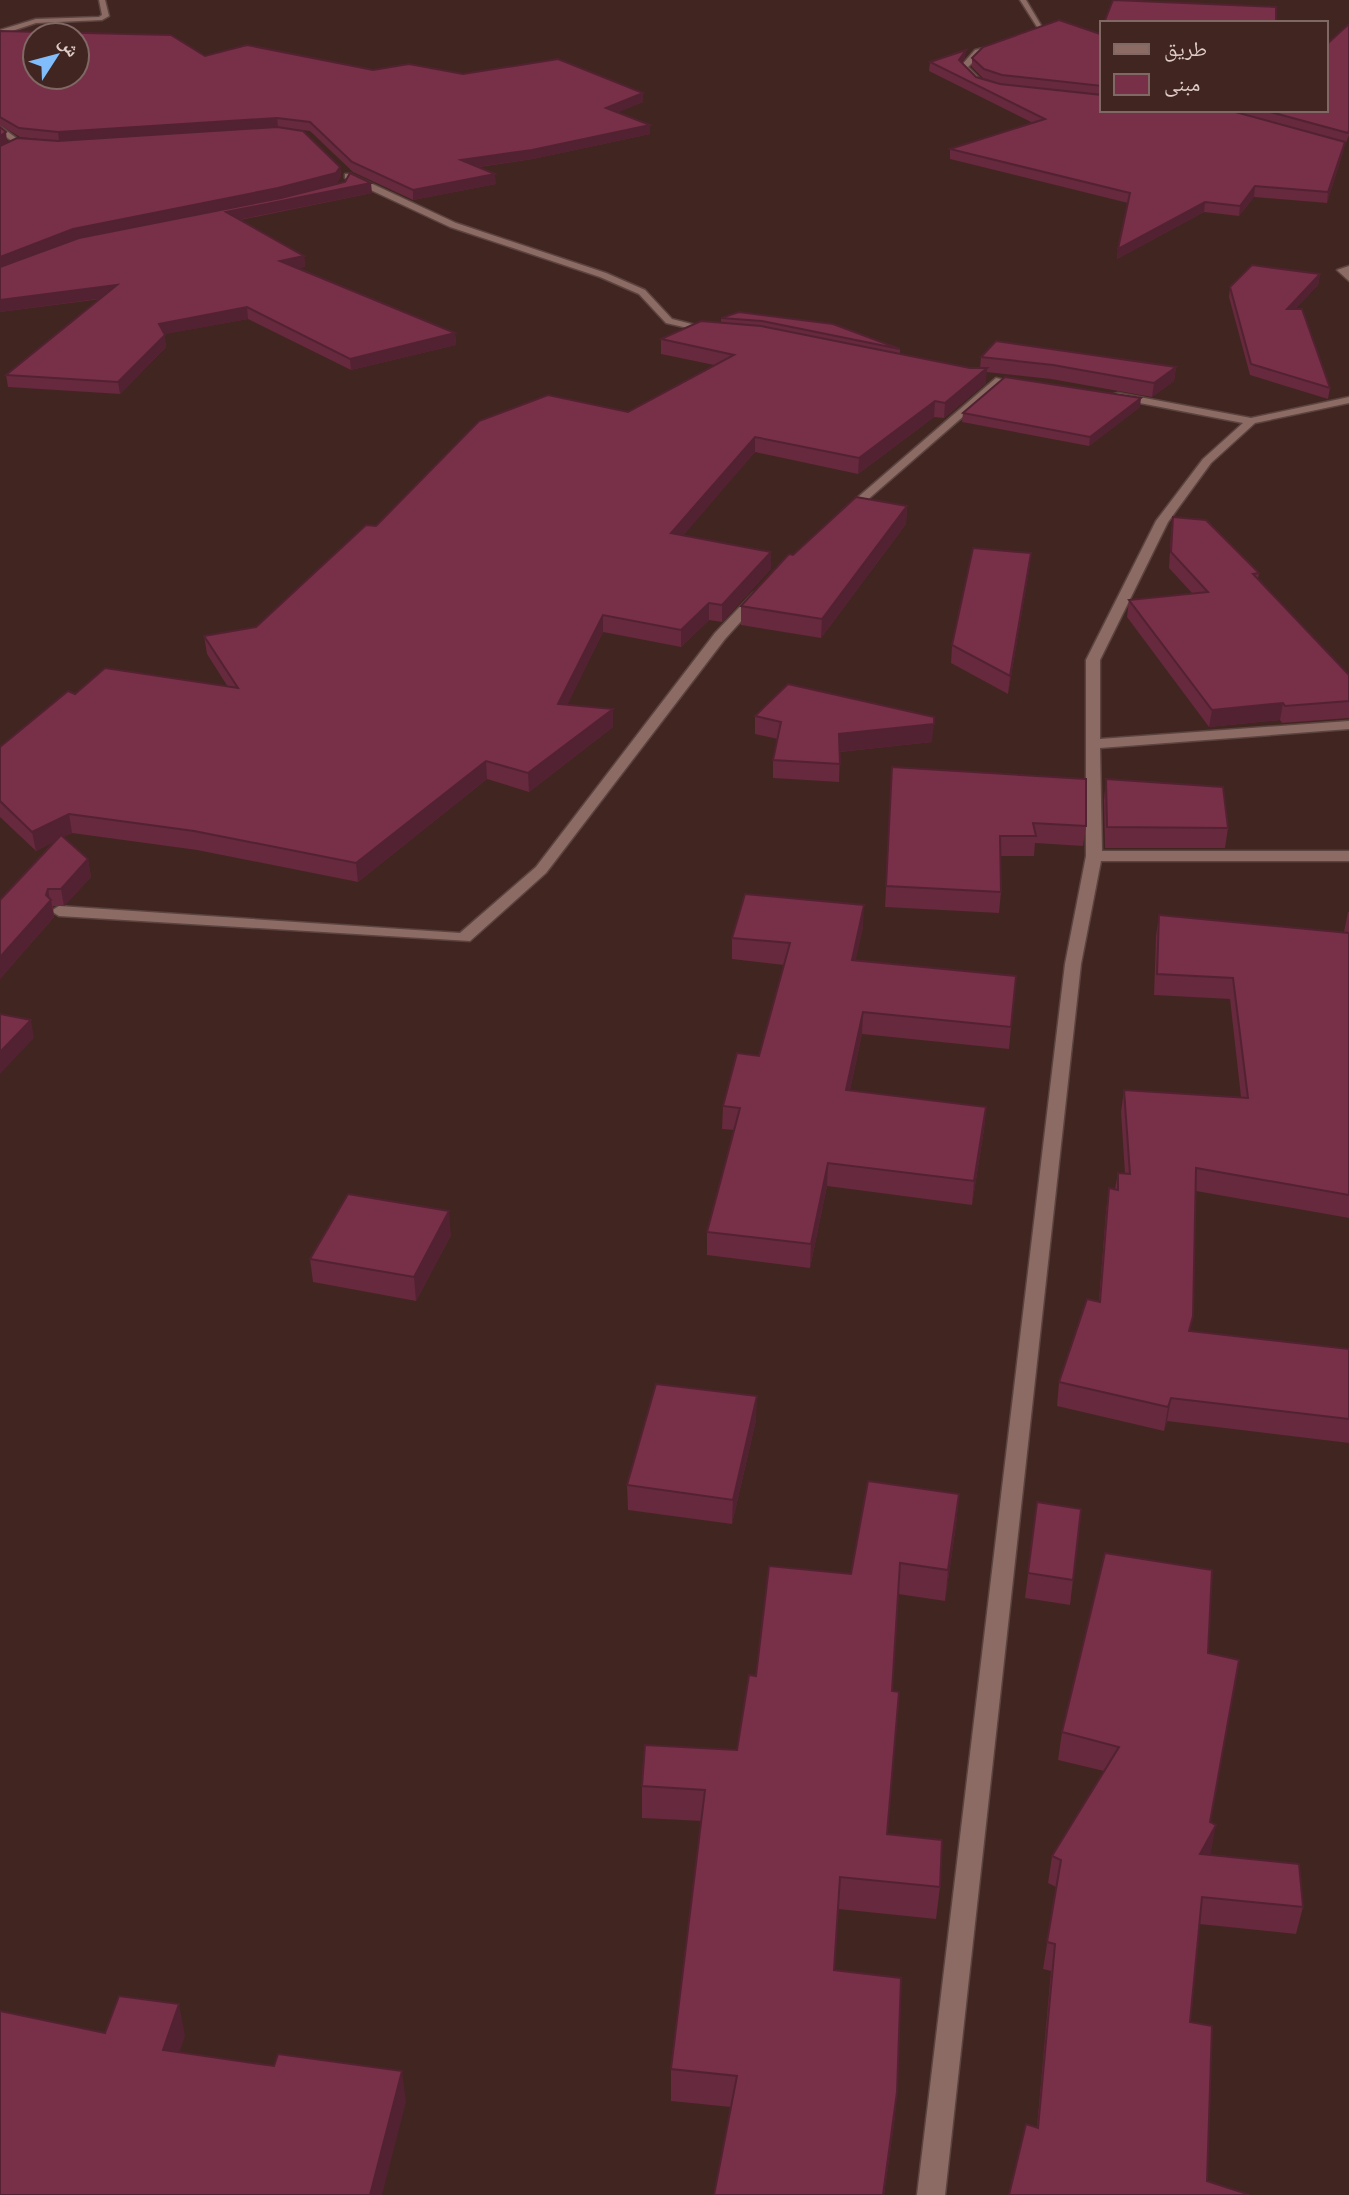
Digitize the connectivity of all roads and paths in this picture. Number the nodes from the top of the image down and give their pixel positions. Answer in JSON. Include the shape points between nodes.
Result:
{"nodes":[{"id":1,"x":102,"y":0,"type":"edge"},
{"id":2,"x":1023,"y":0,"type":"edge"},
{"id":3,"x":0,"y":33,"type":"edge"},
{"id":4,"x":1011,"y":42,"type":"edge"},
{"id":5,"x":1000,"y":45,"type":"edge"},
{"id":6,"x":990,"y":86,"type":"edge"},
{"id":7,"x":0,"y":128,"type":"edge"},
{"id":8,"x":49,"y":145,"type":"edge"},
{"id":9,"x":339,"y":167,"type":"edge"},
{"id":10,"x":348,"y":176,"type":"junction"},
{"id":11,"x":342,"y":187,"type":"edge"},
{"id":12,"x":1349,"y":269,"type":"edge"},
{"id":13,"x":1349,"y":278,"type":"edge"},
{"id":14,"x":721,"y":331,"type":"edge"},
{"id":15,"x":1000,"y":380,"type":"edge"},
{"id":16,"x":1103,"y":393,"type":"edge"},
{"id":17,"x":1349,"y":400,"type":"edge"},
{"id":18,"x":1251,"y":421,"type":"junction"},
{"id":19,"x":839,"y":519,"type":"edge"},
{"id":20,"x":771,"y":581,"type":"edge"},
{"id":21,"x":1349,"y":725,"type":"edge"},
{"id":22,"x":1095,"y":744,"type":"junction"},
{"id":23,"x":1094,"y":856,"type":"junction"},
{"id":24,"x":1349,"y":856,"type":"edge"},
{"id":25,"x":59,"y":911,"type":"edge"},
{"id":26,"x":931,"y":2195,"type":"edge"}],
"edges":[{"from":1,"to":3,"type":"street","via":[[106,16],[100,19],[33,20]]},
{"from":2,"to":4,"type":"street","via":[[1043,31]]},
{"from":5,"to":6,"type":"street","via":[[978,52],[964,67]]},
{"from":7,"to":8,"type":"street","via":[[13,144]]},
{"from":9,"to":10,"type":"street"},
{"from":10,"to":11,"type":"street"},
{"from":10,"to":14,"type":"street","via":[[453,225],[642,292],[669,321]]},
{"from":12,"to":13,"type":"street","via":[[1342,270]]},
{"from":15,"to":19,"type":"street"},
{"from":16,"to":18,"type":"street"},
{"from":17,"to":18,"type":"street"},
{"from":18,"to":22,"type":"street","via":[[1207,461],[1162,521],[1093,660]]},
{"from":20,"to":25,"type":"street","via":[[720,636],[541,870],[464,938]]},
{"from":21,"to":22,"type":"street"},
{"from":22,"to":23,"type":"street"},
{"from":23,"to":24,"type":"street"},
{"from":23,"to":26,"type":"street","via":[[1073,964]]}]}
